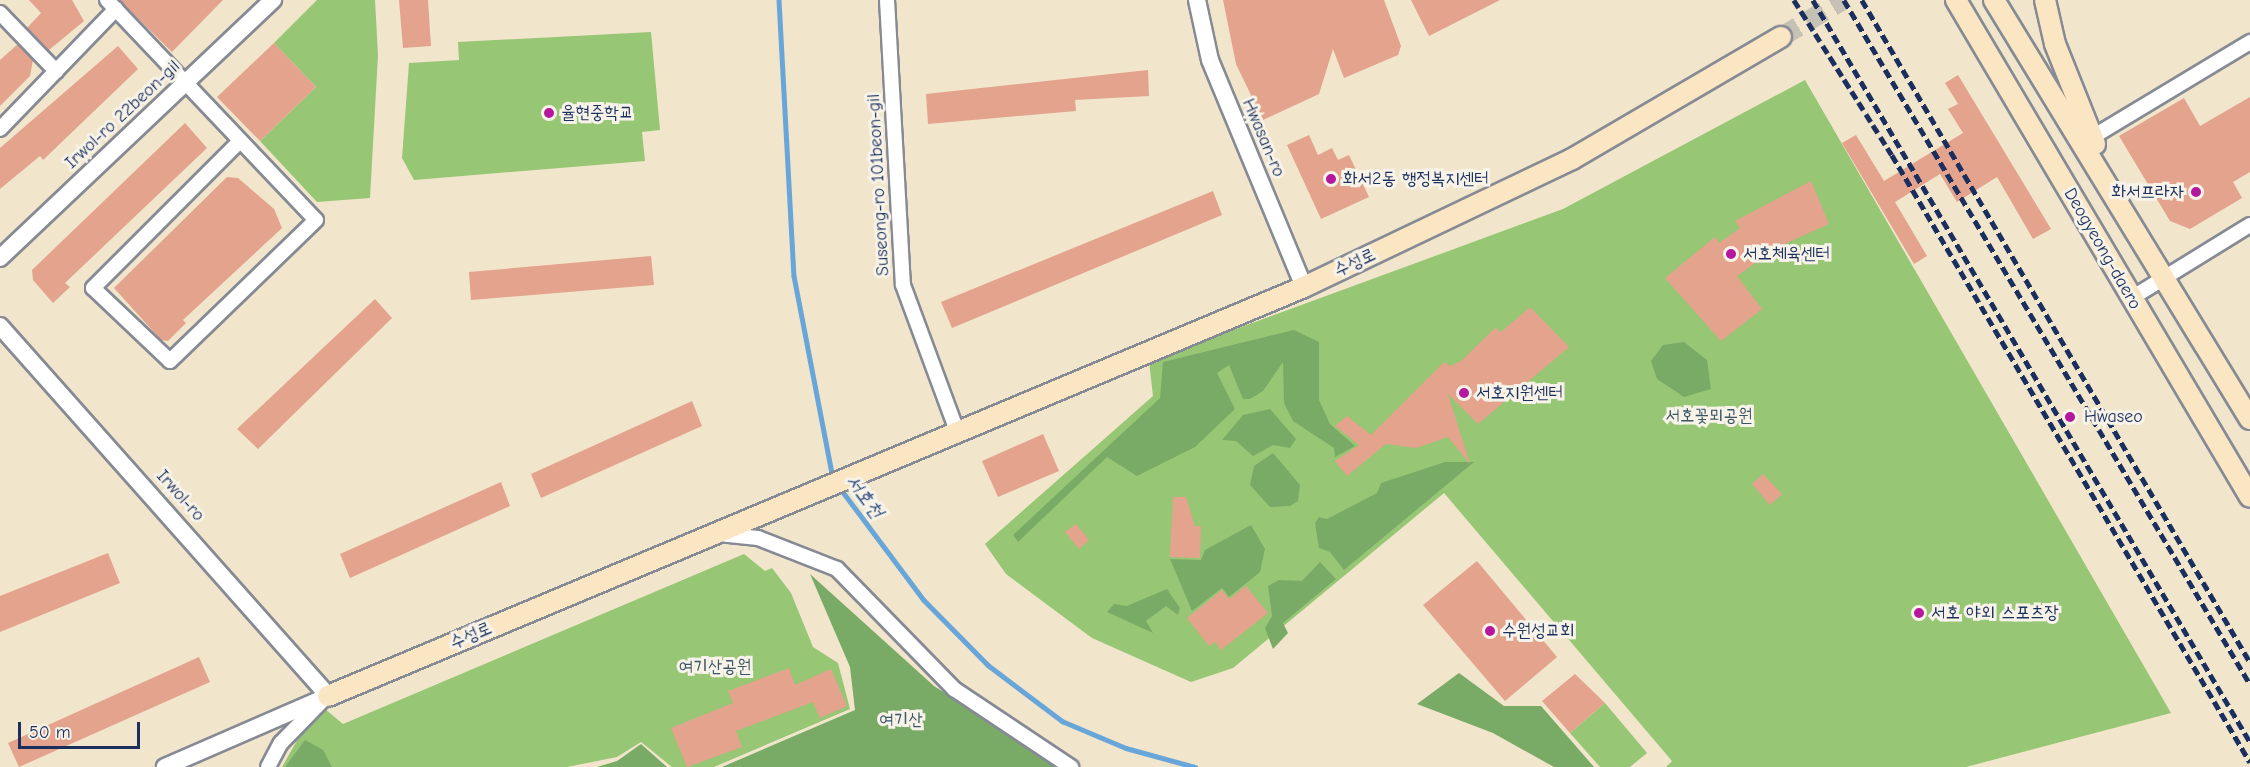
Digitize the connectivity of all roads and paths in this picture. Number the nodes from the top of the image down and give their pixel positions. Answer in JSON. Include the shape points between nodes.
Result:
{"nodes":[{"id":1,"x":273,"y":0,"type":"edge"},
{"id":2,"x":887,"y":0,"type":"edge"},
{"id":3,"x":1197,"y":0,"type":"edge"},
{"id":4,"x":1956,"y":0,"type":"edge"},
{"id":5,"x":1994,"y":0,"type":"edge"},
{"id":6,"x":2045,"y":0,"type":"edge"},
{"id":7,"x":111,"y":5,"type":"edge"},
{"id":8,"x":0,"y":13,"type":"edge"},
{"id":9,"x":1781,"y":37,"type":"tunnel mouth"},
{"id":10,"x":2250,"y":42,"type":"edge"},
{"id":11,"x":56,"y":71,"type":"junction"},
{"id":12,"x":186,"y":82,"type":"junction"},
{"id":13,"x":0,"y":129,"type":"edge"},
{"id":14,"x":2089,"y":140,"type":"junction"},
{"id":15,"x":240,"y":141,"type":"junction"},
{"id":16,"x":2250,"y":225,"type":"edge"},
{"id":17,"x":0,"y":258,"type":"edge"},
{"id":18,"x":2165,"y":278,"type":"junction"},
{"id":19,"x":1304,"y":287,"type":"junction"},
{"id":20,"x":2130,"y":299,"type":"junction"},
{"id":21,"x":0,"y":326,"type":"edge"},
{"id":22,"x":2250,"y":419,"type":"edge"},
{"id":23,"x":957,"y":431,"type":"junction"},
{"id":24,"x":2250,"y":497,"type":"edge"},
{"id":25,"x":715,"y":533,"type":"junction"},
{"id":26,"x":328,"y":696,"type":"junction"},
{"id":27,"x":165,"y":767,"type":"edge"},
{"id":28,"x":268,"y":767,"type":"edge"},
{"id":29,"x":1071,"y":767,"type":"edge"}],
"edges":[{"from":1,"to":12,"type":"street","name":"Irwol-ro 22beon-gil"},
{"from":2,"to":23,"type":"street","name":"Suseong-ro 101beon-gil","via":[[903,285]]},
{"from":3,"to":19,"type":"street","name":"Hwasan-ro","via":[[1210,60]]},
{"from":4,"to":20,"type":"main road","name":"Deogyeong-daero"},
{"from":5,"to":14,"type":"main road"},
{"from":6,"to":14,"type":"main road","via":[[2055,44]]},
{"from":7,"to":11,"type":"street"},
{"from":7,"to":12,"type":"street"},
{"from":8,"to":11,"type":"street"},
{"from":9,"to":19,"type":"main road","name":"수성로","via":[[1572,159]]},
{"from":10,"to":14,"type":"street"},
{"from":11,"to":13,"type":"street"},
{"from":12,"to":15,"type":"street"},
{"from":12,"to":17,"type":"street","name":"Irwol-ro 22beon-gil"},
{"from":14,"to":18,"type":"main road","via":[[2104,176]]},
{"from":15,"to":15,"type":"street","via":[[316,220],[170,361],[93,288]]},
{"from":16,"to":18,"type":"street"},
{"from":18,"to":20,"type":"street"},
{"from":18,"to":22,"type":"main road"},
{"from":19,"to":23,"type":"main road","name":"수성로"},
{"from":20,"to":24,"type":"main road","name":"Deogyeong-daero"},
{"from":21,"to":26,"type":"street","name":"Irwol-ro"},
{"from":23,"to":25,"type":"main road","name":"수성로","via":[[776,504]]},
{"from":25,"to":26,"type":"main road","name":"수성로"},
{"from":25,"to":29,"type":"street","via":[[758,538],[837,569],[954,689]]},
{"from":26,"to":27,"type":"street","name":"수성로"},
{"from":26,"to":28,"type":"street","via":[[281,743]]}]}
